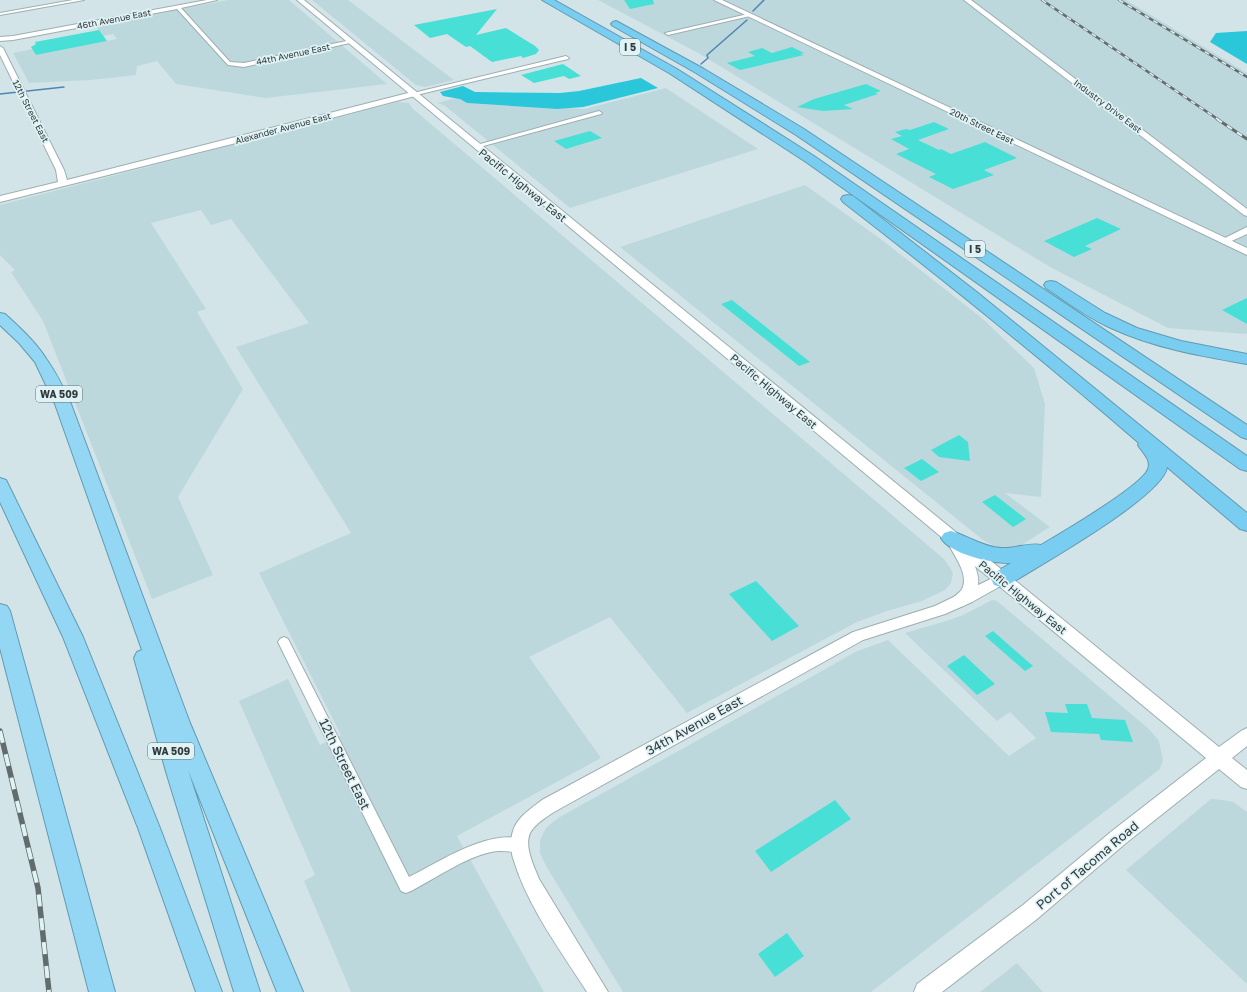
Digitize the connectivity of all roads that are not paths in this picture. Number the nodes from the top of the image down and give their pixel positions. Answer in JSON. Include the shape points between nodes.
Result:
{"nodes":[{"id":1,"x":82,"y":0,"type":"edge"},
{"id":2,"x":215,"y":0,"type":"edge"},
{"id":3,"x":300,"y":0,"type":"edge"},
{"id":4,"x":547,"y":0,"type":"edge"},
{"id":5,"x":717,"y":0,"type":"edge"},
{"id":6,"x":968,"y":0,"type":"edge"},
{"id":7,"x":173,"y":6,"type":"junction"},
{"id":8,"x":0,"y":14,"type":"edge"},
{"id":9,"x":748,"y":15,"type":"junction"},
{"id":10,"x":605,"y":18,"type":"dead end"},
{"id":11,"x":668,"y":33,"type":"dead end"},
{"id":12,"x":0,"y":40,"type":"edge"},
{"id":13,"x":351,"y":42,"type":"junction"},
{"id":14,"x":0,"y":51,"type":"edge"},
{"id":15,"x":566,"y":58,"type":"dead end"},
{"id":16,"x":412,"y":94,"type":"junction"},
{"id":17,"x":711,"y":95,"type":"junction"},
{"id":18,"x":599,"y":113,"type":"dead end"},
{"id":19,"x":800,"y":132,"type":"junction"},
{"id":20,"x":476,"y":146,"type":"junction"},
{"id":21,"x":60,"y":170,"type":"junction"},
{"id":22,"x":79,"y":179,"type":"junction"},
{"id":23,"x":63,"y":183,"type":"junction"},
{"id":24,"x":0,"y":198,"type":"edge"},
{"id":25,"x":1247,"y":213,"type":"edge"},
{"id":26,"x":1247,"y":230,"type":"edge"},
{"id":27,"x":1224,"y":241,"type":"junction"},
{"id":28,"x":1247,"y":252,"type":"edge"},
{"id":29,"x":0,"y":317,"type":"edge"},
{"id":30,"x":1247,"y":359,"type":"edge"},
{"id":31,"x":1136,"y":431,"type":"junction"},
{"id":32,"x":1247,"y":433,"type":"edge"},
{"id":33,"x":1247,"y":464,"type":"edge"},
{"id":34,"x":0,"y":484,"type":"edge"},
{"id":35,"x":100,"y":508,"type":"junction"},
{"id":36,"x":1247,"y":524,"type":"edge"},
{"id":37,"x":951,"y":538,"type":"junction"},
{"id":38,"x":1056,"y":546,"type":"junction"},
{"id":39,"x":1001,"y":579,"type":"junction"},
{"id":40,"x":957,"y":603,"type":"junction"},
{"id":41,"x":0,"y":611,"type":"edge"},
{"id":42,"x":284,"y":642,"type":"dead end"},
{"id":43,"x":1247,"y":736,"type":"edge"},
{"id":44,"x":1219,"y":758,"type":"junction"},
{"id":45,"x":1247,"y":781,"type":"edge"},
{"id":46,"x":520,"y":845,"type":"junction"},
{"id":47,"x":102,"y":992,"type":"edge"},
{"id":48,"x":209,"y":992,"type":"edge"},
{"id":49,"x":247,"y":992,"type":"edge"},
{"id":50,"x":290,"y":992,"type":"edge"},
{"id":51,"x":598,"y":992,"type":"edge"},
{"id":52,"x":925,"y":992,"type":"edge"}],
"edges":[{"from":1,"to":8,"type":"street"},
{"from":2,"to":7,"type":"street","name":"46th Avenue East"},
{"from":3,"to":13,"type":"main road","name":"Pacific Highway East"},
{"from":4,"to":17,"type":"highway","number":"I 5"},
{"from":5,"to":9,"type":"main road","name":"20th Street East"},
{"from":6,"to":25,"type":"street","name":"Industry Drive East"},
{"from":7,"to":12,"type":"street","name":"46th Avenue East"},
{"from":7,"to":13,"type":"street","name":"44th Avenue East","via":[[228,63],[235,65]]},
{"from":9,"to":11,"type":"street"},
{"from":9,"to":27,"type":"main road","name":"20th Street East"},
{"from":10,"to":19,"type":"highway","number":"I 5","via":[[700,71]]},
{"from":13,"to":16,"type":"main road","name":"Pacific Highway East"},
{"from":14,"to":21,"type":"street","name":"12th Street East"},
{"from":15,"to":16,"type":"street","name":"Alexander Avenue East"},
{"from":16,"to":20,"type":"main road","name":"Pacific Highway East"},
{"from":16,"to":22,"type":"street","name":"Alexander Avenue East"},
{"from":17,"to":31,"type":"highway","via":[[973,296]]},
{"from":17,"to":33,"type":"highway","number":"I 5","via":[[873,202]]},
{"from":18,"to":20,"type":"street"},
{"from":19,"to":30,"type":"highway","via":[[829,145],[881,176],[1116,324],[1165,343]]},
{"from":19,"to":32,"type":"highway","number":"I 5"},
{"from":20,"to":37,"type":"main road","name":"Pacific Highway East"},
{"from":21,"to":22,"type":"street"},
{"from":21,"to":23,"type":"street","name":"12th Street East"},
{"from":22,"to":23,"type":"street","name":"Alexander Avenue East"},
{"from":23,"to":24,"type":"street","name":"Alexander Avenue East"},
{"from":26,"to":27,"type":"street"},
{"from":27,"to":28,"type":"main road","name":"20th Street East"},
{"from":29,"to":35,"type":"highway","number":"WA 509","via":[[32,350],[53,382],[69,417]]},
{"from":31,"to":36,"type":"highway"},
{"from":31,"to":38,"type":"highway","via":[[1157,460],[1157,473],[1140,490]]},
{"from":34,"to":48,"type":"highway","via":[[73,637],[149,828]]},
{"from":35,"to":49,"type":"highway","number":"WA 509","via":[[178,775]]},
{"from":35,"to":50,"type":"highway","via":[[179,723]]},
{"from":37,"to":38,"type":"highway","via":[[988,555],[1004,557]]},
{"from":37,"to":39,"type":"main road","name":"Pacific Highway East"},
{"from":37,"to":40,"type":"main road","via":[[971,575],[967,593]]},
{"from":38,"to":39,"type":"highway"},
{"from":39,"to":40,"type":"street","name":"34th Avenue East"},
{"from":39,"to":44,"type":"main road","name":"Pacific Highway East"},
{"from":40,"to":46,"type":"street","name":"34th Avenue East","via":[[872,630],[766,685],[548,806],[532,818],[522,830]]},
{"from":41,"to":47,"type":"highway"},
{"from":42,"to":46,"type":"street","name":"12th Street East","via":[[406,886],[473,851],[493,845]]},
{"from":43,"to":44,"type":"main road","name":"Port of Tacoma Road"},
{"from":44,"to":45,"type":"main road","name":"Pacific Highway East"},
{"from":44,"to":52,"type":"main road","name":"Port of Tacoma Road","via":[[1030,912]]},
{"from":46,"to":51,"type":"street","via":[[522,860],[532,885]]}]}
